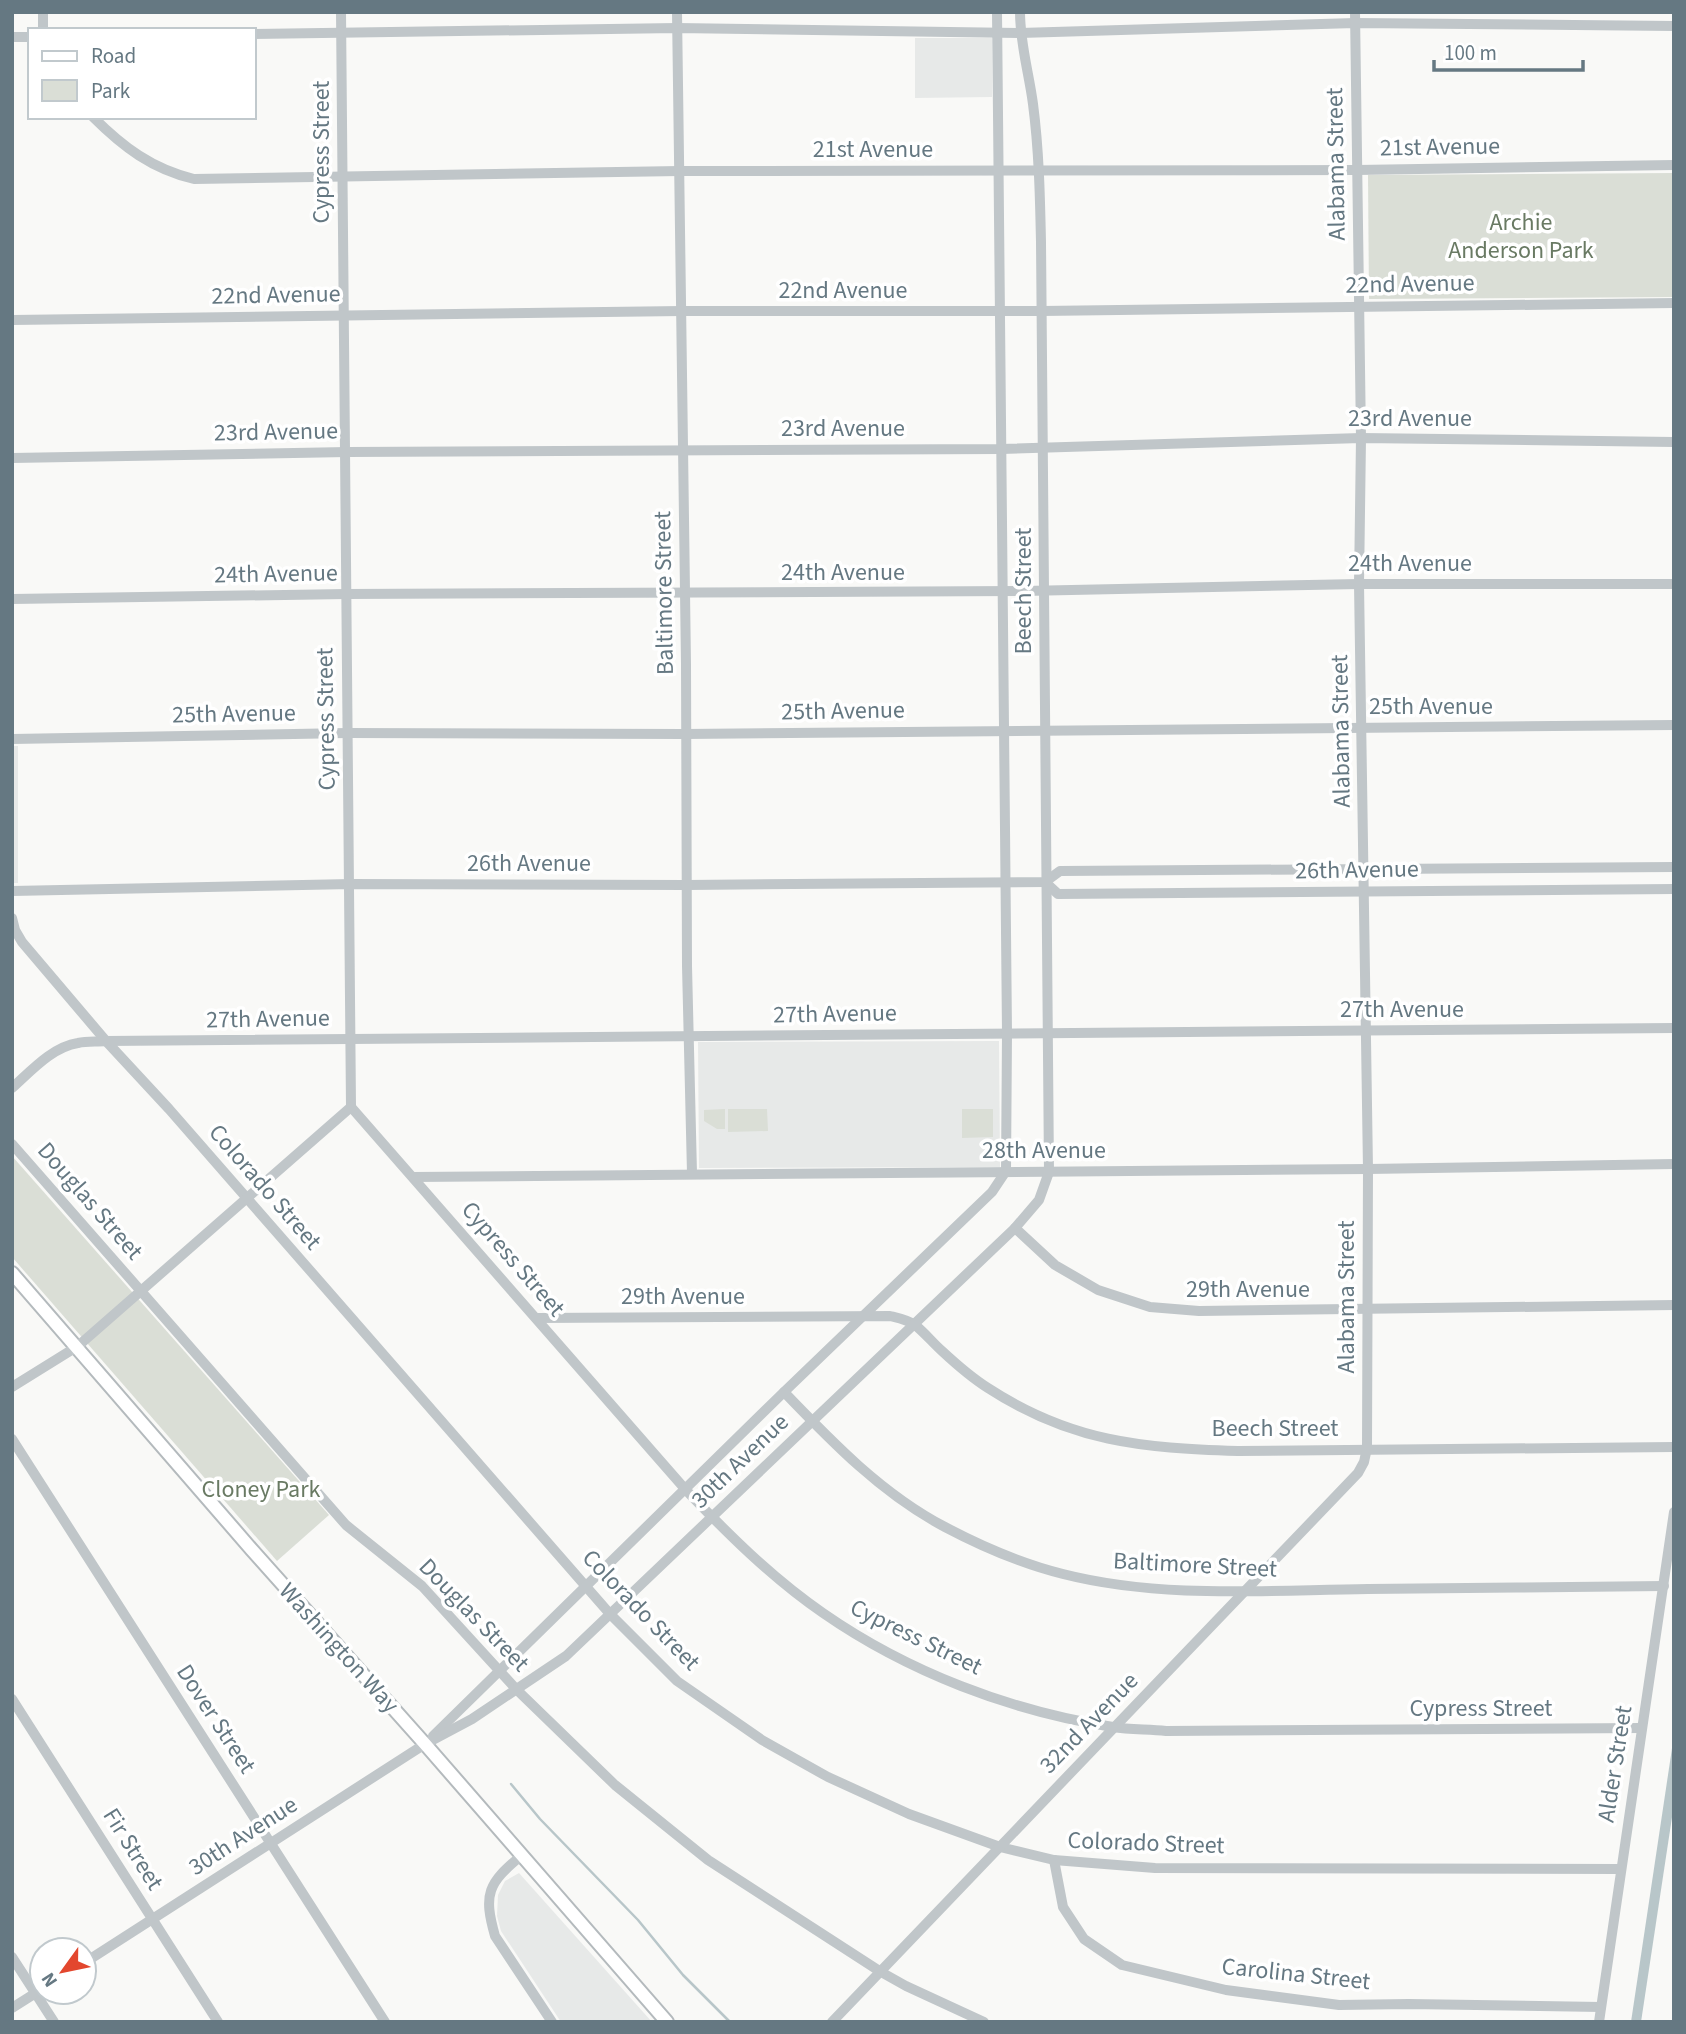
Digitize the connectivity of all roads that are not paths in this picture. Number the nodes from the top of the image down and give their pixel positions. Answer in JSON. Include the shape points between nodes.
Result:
{"nodes":[{"id":1,"x":341,"y":12,"type":"edge"},
{"id":2,"x":677,"y":12,"type":"edge"},
{"id":3,"x":997,"y":12,"type":"edge"},
{"id":4,"x":1020,"y":12,"type":"edge"},
{"id":5,"x":1354,"y":18,"type":"edge"},
{"id":6,"x":1674,"y":26,"type":"edge"},
{"id":7,"x":677,"y":28,"type":"junction"},
{"id":8,"x":997,"y":32,"type":"junction"},
{"id":9,"x":342,"y":33,"type":"junction"},
{"id":10,"x":1020,"y":33,"type":"junction"},
{"id":11,"x":256,"y":34,"type":"edge"},
{"id":12,"x":95,"y":119,"type":"edge"},
{"id":13,"x":1674,"y":165,"type":"edge"},
{"id":14,"x":999,"y":169,"type":"junction"},
{"id":15,"x":1040,"y":169,"type":"junction"},
{"id":16,"x":1357,"y":170,"type":"junction"},
{"id":17,"x":680,"y":171,"type":"junction"},
{"id":18,"x":341,"y":175,"type":"junction"},
{"id":19,"x":1674,"y":303,"type":"edge"},
{"id":20,"x":1358,"y":306,"type":"junction"},
{"id":21,"x":1000,"y":310,"type":"junction"},
{"id":22,"x":682,"y":311,"type":"junction"},
{"id":23,"x":1042,"y":311,"type":"junction"},
{"id":24,"x":345,"y":316,"type":"junction"},
{"id":25,"x":12,"y":320,"type":"edge"},
{"id":26,"x":1362,"y":438,"type":"junction"},
{"id":27,"x":1674,"y":442,"type":"edge"},
{"id":28,"x":1044,"y":448,"type":"junction"},
{"id":29,"x":1001,"y":449,"type":"junction"},
{"id":30,"x":682,"y":450,"type":"junction"},
{"id":31,"x":347,"y":452,"type":"junction"},
{"id":32,"x":12,"y":458,"type":"edge"},
{"id":33,"x":1359,"y":584,"type":"junction"},
{"id":34,"x":1674,"y":584,"type":"edge"},
{"id":35,"x":1003,"y":591,"type":"junction"},
{"id":36,"x":1045,"y":591,"type":"junction"},
{"id":37,"x":345,"y":594,"type":"junction"},
{"id":38,"x":685,"y":594,"type":"junction"},
{"id":39,"x":12,"y":599,"type":"edge"},
{"id":40,"x":1674,"y":725,"type":"edge"},
{"id":41,"x":1362,"y":727,"type":"junction"},
{"id":42,"x":1044,"y":730,"type":"junction"},
{"id":43,"x":1004,"y":731,"type":"junction"},
{"id":44,"x":347,"y":733,"type":"junction"},
{"id":45,"x":685,"y":734,"type":"junction"},
{"id":46,"x":12,"y":739,"type":"edge"},
{"id":47,"x":1365,"y":867,"type":"junction"},
{"id":48,"x":1674,"y":867,"type":"edge"},
{"id":49,"x":1006,"y":882,"type":"junction"},
{"id":50,"x":1045,"y":882,"type":"junction"},
{"id":51,"x":351,"y":884,"type":"junction"},
{"id":52,"x":687,"y":885,"type":"junction"},
{"id":53,"x":1674,"y":889,"type":"edge"},
{"id":54,"x":1365,"y":890,"type":"junction"},
{"id":55,"x":12,"y":891,"type":"edge"},
{"id":56,"x":12,"y":918,"type":"edge"},
{"id":57,"x":1674,"y":1028,"type":"edge"},
{"id":58,"x":1366,"y":1030,"type":"junction"},
{"id":59,"x":1007,"y":1033,"type":"junction"},
{"id":60,"x":1047,"y":1033,"type":"junction"},
{"id":61,"x":689,"y":1036,"type":"junction"},
{"id":62,"x":350,"y":1039,"type":"junction"},
{"id":63,"x":106,"y":1041,"type":"junction"},
{"id":64,"x":12,"y":1087,"type":"edge"},
{"id":65,"x":351,"y":1107,"type":"junction"},
{"id":66,"x":12,"y":1144,"type":"edge"},
{"id":67,"x":1674,"y":1164,"type":"edge"},
{"id":68,"x":1368,"y":1169,"type":"junction"},
{"id":69,"x":1006,"y":1171,"type":"junction"},
{"id":70,"x":1048,"y":1172,"type":"junction"},
{"id":71,"x":692,"y":1173,"type":"junction"},
{"id":72,"x":414,"y":1177,"type":"junction"},
{"id":73,"x":247,"y":1198,"type":"junction"},
{"id":74,"x":1015,"y":1228,"type":"junction"},
{"id":75,"x":12,"y":1273,"type":"edge"},
{"id":76,"x":141,"y":1291,"type":"junction"},
{"id":77,"x":1674,"y":1306,"type":"edge"},
{"id":78,"x":1367,"y":1310,"type":"junction"},
{"id":79,"x":862,"y":1316,"type":"junction"},
{"id":80,"x":536,"y":1318,"type":"junction"},
{"id":81,"x":913,"y":1324,"type":"junction"},
{"id":82,"x":78,"y":1346,"type":"junction"},
{"id":83,"x":12,"y":1387,"type":"edge"},
{"id":84,"x":783,"y":1392,"type":"junction"},
{"id":85,"x":811,"y":1420,"type":"junction"},
{"id":86,"x":12,"y":1439,"type":"edge"},
{"id":87,"x":1674,"y":1447,"type":"edge"},
{"id":88,"x":1367,"y":1448,"type":"junction"},
{"id":89,"x":685,"y":1489,"type":"junction"},
{"id":90,"x":1674,"y":1512,"type":"edge"},
{"id":91,"x":712,"y":1518,"type":"junction"},
{"id":92,"x":585,"y":1585,"type":"junction"},
{"id":93,"x":1664,"y":1586,"type":"junction"},
{"id":94,"x":1245,"y":1591,"type":"junction"},
{"id":95,"x":610,"y":1614,"type":"junction"},
{"id":96,"x":500,"y":1672,"type":"junction"},
{"id":97,"x":517,"y":1690,"type":"junction"},
{"id":98,"x":12,"y":1699,"type":"edge"},
{"id":99,"x":1114,"y":1727,"type":"junction"},
{"id":100,"x":1642,"y":1728,"type":"junction"},
{"id":101,"x":425,"y":1744,"type":"junction"},
{"id":102,"x":270,"y":1843,"type":"junction"},
{"id":103,"x":1000,"y":1847,"type":"junction"},
{"id":104,"x":521,"y":1856,"type":"junction"},
{"id":105,"x":1055,"y":1860,"type":"junction"},
{"id":106,"x":1620,"y":1869,"type":"junction"},
{"id":107,"x":152,"y":1919,"type":"junction"},
{"id":108,"x":98,"y":1954,"type":"edge"},
{"id":109,"x":12,"y":1957,"type":"edge"},
{"id":110,"x":881,"y":1972,"type":"junction"},
{"id":111,"x":28,"y":1977,"type":"edge"},
{"id":112,"x":28,"y":1998,"type":"edge"},
{"id":113,"x":46,"y":2006,"type":"edge"},
{"id":114,"x":1601,"y":2007,"type":"junction"},
{"id":115,"x":12,"y":2008,"type":"edge"},
{"id":116,"x":54,"y":2022,"type":"edge"},
{"id":117,"x":218,"y":2022,"type":"edge"},
{"id":118,"x":385,"y":2022,"type":"edge"},
{"id":119,"x":552,"y":2022,"type":"edge"},
{"id":120,"x":667,"y":2022,"type":"edge"},
{"id":121,"x":832,"y":2022,"type":"edge"},
{"id":122,"x":984,"y":2022,"type":"edge"},
{"id":123,"x":1599,"y":2022,"type":"edge"}],
"edges":[{"from":1,"to":9,"type":"street","name":"Cypress Street"},
{"from":2,"to":7,"type":"street","name":"Baltimore Street"},
{"from":3,"to":8,"type":"street","name":"Beech Street"},
{"from":4,"to":10,"type":"street","name":"Beech Street"},
{"from":5,"to":6,"type":"street"},
{"from":5,"to":10,"type":"street"},
{"from":5,"to":16,"type":"street","name":"Alabama Street"},
{"from":7,"to":8,"type":"street"},
{"from":7,"to":9,"type":"street"},
{"from":7,"to":17,"type":"street","name":"Baltimore Street"},
{"from":8,"to":10,"type":"street"},
{"from":8,"to":14,"type":"street","name":"Beech Street"},
{"from":9,"to":11,"type":"street"},
{"from":9,"to":18,"type":"street","name":"Cypress Street"},
{"from":10,"to":15,"type":"street","name":"Beech Street"},
{"from":12,"to":18,"type":"street","name":"21st Avenue","via":[[130,152],[172,174],[194,179]]},
{"from":13,"to":16,"type":"street","name":"21st Avenue"},
{"from":14,"to":15,"type":"street","name":"21st Avenue"},
{"from":14,"to":17,"type":"street","name":"21st Avenue"},
{"from":14,"to":21,"type":"street","name":"Beech Street"},
{"from":15,"to":16,"type":"street","name":"21st Avenue"},
{"from":15,"to":23,"type":"street","name":"Beech Street"},
{"from":16,"to":20,"type":"street","name":"Alabama Street"},
{"from":17,"to":18,"type":"street","name":"21st Avenue"},
{"from":17,"to":22,"type":"street","name":"Baltimore Street"},
{"from":18,"to":24,"type":"street","name":"Cypress Street"},
{"from":19,"to":20,"type":"street","name":"22nd Avenue"},
{"from":20,"to":23,"type":"street","name":"22nd Avenue"},
{"from":20,"to":26,"type":"street","name":"Alabama Street"},
{"from":21,"to":22,"type":"street","name":"22nd Avenue"},
{"from":21,"to":23,"type":"street","name":"22nd Avenue"},
{"from":21,"to":29,"type":"street","name":"Beech Street"},
{"from":22,"to":24,"type":"street","name":"22nd Avenue"},
{"from":22,"to":30,"type":"street","name":"Baltimore Street"},
{"from":23,"to":28,"type":"street","name":"Beech Street"},
{"from":24,"to":25,"type":"street","name":"22nd Avenue"},
{"from":24,"to":31,"type":"street","name":"Cypress Street"},
{"from":26,"to":27,"type":"street","name":"23rd Avenue"},
{"from":26,"to":28,"type":"street","name":"23rd Avenue"},
{"from":26,"to":33,"type":"street","name":"Alabama Street"},
{"from":28,"to":29,"type":"street","name":"23rd Avenue"},
{"from":28,"to":36,"type":"street","name":"Beech Street"},
{"from":29,"to":30,"type":"street","name":"23rd Avenue"},
{"from":29,"to":35,"type":"street","name":"Beech Street"},
{"from":30,"to":31,"type":"street","name":"23rd Avenue"},
{"from":30,"to":38,"type":"street","name":"Baltimore Street"},
{"from":31,"to":32,"type":"street","name":"23rd Avenue"},
{"from":31,"to":37,"type":"street","name":"Cypress Street"},
{"from":33,"to":34,"type":"street","name":"24th Avenue"},
{"from":33,"to":36,"type":"street","name":"24th Avenue"},
{"from":33,"to":41,"type":"street","name":"Alabama Street"},
{"from":35,"to":36,"type":"street","name":"24th Avenue"},
{"from":35,"to":38,"type":"street","name":"24th Avenue"},
{"from":35,"to":43,"type":"street","name":"Beech Street"},
{"from":36,"to":42,"type":"street","name":"Beech Street"},
{"from":37,"to":38,"type":"street","name":"24th Avenue"},
{"from":37,"to":39,"type":"street","name":"24th Avenue"},
{"from":37,"to":44,"type":"street","name":"Cypress Street"},
{"from":38,"to":45,"type":"street","name":"Baltimore Street"},
{"from":40,"to":41,"type":"street","name":"25th Avenue"},
{"from":41,"to":42,"type":"street","name":"25th Avenue"},
{"from":41,"to":47,"type":"street","name":"Alabama Street"},
{"from":42,"to":43,"type":"street","name":"25th Avenue"},
{"from":42,"to":50,"type":"street","name":"Beech Street"},
{"from":43,"to":45,"type":"street","name":"25th Avenue"},
{"from":43,"to":49,"type":"street","name":"Beech Street"},
{"from":44,"to":45,"type":"street","name":"25th Avenue"},
{"from":44,"to":46,"type":"street","name":"25th Avenue"},
{"from":44,"to":51,"type":"street","name":"Cypress Street"},
{"from":45,"to":52,"type":"street","name":"Baltimore Street"},
{"from":47,"to":48,"type":"street","name":"26th Avenue"},
{"from":47,"to":50,"type":"street","name":"26th Avenue","via":[[1060,871]]},
{"from":47,"to":54,"type":"street","name":"Alabama Street"},
{"from":49,"to":50,"type":"street","name":"26th Avenue"},
{"from":49,"to":52,"type":"street","name":"26th Avenue"},
{"from":49,"to":59,"type":"street","name":"Beech Street"},
{"from":50,"to":54,"type":"street","name":"26th Avenue","via":[[1058,894]]},
{"from":50,"to":60,"type":"street","name":"Beech Street"},
{"from":51,"to":52,"type":"street","name":"26th Avenue"},
{"from":51,"to":55,"type":"street","name":"26th Avenue"},
{"from":51,"to":62,"type":"street","name":"Cypress Street"},
{"from":52,"to":61,"type":"street","name":"Baltimore Street"},
{"from":53,"to":54,"type":"street","name":"26th Avenue"},
{"from":54,"to":58,"type":"street","name":"Alabama Street"},
{"from":56,"to":63,"type":"street","name":"Colorado Street","via":[[22,942]]},
{"from":57,"to":58,"type":"street","name":"27th Avenue"},
{"from":58,"to":60,"type":"street","name":"27th Avenue"},
{"from":58,"to":68,"type":"street","name":"Alabama Street"},
{"from":59,"to":60,"type":"street","name":"27th Avenue"},
{"from":59,"to":61,"type":"street","name":"27th Avenue"},
{"from":59,"to":69,"type":"street","name":"Beech Street"},
{"from":60,"to":70,"type":"street","name":"Beech Street"},
{"from":61,"to":62,"type":"street","name":"27th Avenue"},
{"from":61,"to":71,"type":"street","name":"Baltimore Street"},
{"from":62,"to":63,"type":"street","name":"27th Avenue"},
{"from":62,"to":65,"type":"street","name":"Cypress Street"},
{"from":63,"to":64,"type":"street","name":"27th Avenue","via":[[77,1043],[54,1052]]},
{"from":63,"to":73,"type":"street","name":"Colorado Street"},
{"from":65,"to":72,"type":"street","name":"Cypress Street"},
{"from":65,"to":73,"type":"street"},
{"from":66,"to":76,"type":"street","name":"Douglas Street"},
{"from":67,"to":68,"type":"street","name":"28th Avenue"},
{"from":68,"to":70,"type":"street","name":"28th Avenue"},
{"from":68,"to":78,"type":"street","name":"Alabama Street"},
{"from":69,"to":70,"type":"street","name":"28th Avenue"},
{"from":69,"to":71,"type":"street","name":"28th Avenue"},
{"from":69,"to":79,"type":"street","name":"30th Avenue","via":[[992,1192]]},
{"from":70,"to":74,"type":"street","name":"30th Avenue","via":[[1039,1200]]},
{"from":71,"to":72,"type":"street","name":"28th Avenue"},
{"from":72,"to":80,"type":"street","name":"Cypress Street"},
{"from":73,"to":76,"type":"street"},
{"from":73,"to":92,"type":"street","name":"Colorado Street"},
{"from":74,"to":78,"type":"street","name":"29th Avenue","via":[[1055,1265],[1098,1290],[1150,1307]]},
{"from":74,"to":81,"type":"street","name":"30th Avenue"},
{"from":75,"to":82,"type":"main road","name":"Washington Way"},
{"from":76,"to":82,"type":"street"},
{"from":76,"to":96,"type":"street","name":"Douglas Street","via":[[346,1525],[422,1586]]},
{"from":77,"to":78,"type":"street","name":"29th Avenue"},
{"from":78,"to":88,"type":"street","name":"Alabama Street"},
{"from":79,"to":80,"type":"street","name":"29th Avenue"},
{"from":79,"to":81,"type":"street","name":"29th Avenue","via":[[890,1316]]},
{"from":79,"to":84,"type":"street","name":"30th Avenue"},
{"from":80,"to":89,"type":"street","name":"Cypress Street"},
{"from":81,"to":85,"type":"street","name":"30th Avenue"},
{"from":81,"to":88,"type":"street","name":"Beech Street","via":[[986,1387],[1075,1432],[1177,1449]]},
{"from":82,"to":83,"type":"street"},
{"from":82,"to":101,"type":"main road","name":"Washington Way"},
{"from":84,"to":85,"type":"street","name":"Baltimore Street"},
{"from":84,"to":89,"type":"street","name":"30th Avenue"},
{"from":85,"to":91,"type":"street","name":"30th Avenue"},
{"from":85,"to":94,"type":"street","name":"Baltimore Street","via":[[891,1492],[943,1526],[994,1549],[1061,1574],[1110,1583]]},
{"from":86,"to":102,"type":"street","name":"Dover Street"},
{"from":87,"to":88,"type":"street","name":"Beech Street"},
{"from":88,"to":94,"type":"street","name":"32nd Avenue","via":[[1358,1473]]},
{"from":89,"to":91,"type":"street","name":"Cypress Street"},
{"from":89,"to":92,"type":"street","name":"30th Avenue"},
{"from":90,"to":93,"type":"street","name":"Alder Street"},
{"from":91,"to":95,"type":"street","name":"30th Avenue"},
{"from":91,"to":99,"type":"street","name":"Cypress Street","via":[[764,1567],[871,1644],[986,1695]]},
{"from":92,"to":95,"type":"street","name":"Colorado Street"},
{"from":92,"to":96,"type":"street","name":"30th Avenue"},
{"from":93,"to":94,"type":"street","name":"Baltimore Street"},
{"from":93,"to":100,"type":"street","name":"Alder Street"},
{"from":94,"to":99,"type":"street","name":"32nd Avenue"},
{"from":95,"to":97,"type":"street","name":"30th Avenue","via":[[566,1656]]},
{"from":95,"to":103,"type":"street","name":"Colorado Street","via":[[677,1681],[762,1740],[909,1814]]},
{"from":96,"to":97,"type":"street","name":"Douglas Street"},
{"from":96,"to":101,"type":"street","name":"30th Avenue"},
{"from":97,"to":101,"type":"street","name":"30th Avenue"},
{"from":97,"to":110,"type":"street","name":"Douglas Street","via":[[615,1785],[708,1860]]},
{"from":98,"to":107,"type":"street","name":"Fir Street"},
{"from":99,"to":100,"type":"street","name":"Cypress Street","via":[[1166,1731]]},
{"from":99,"to":103,"type":"street","name":"32nd Avenue"},
{"from":100,"to":106,"type":"street","name":"Alder Street"},
{"from":101,"to":102,"type":"street","name":"30th Avenue"},
{"from":101,"to":104,"type":"main road","name":"Washington Way"},
{"from":102,"to":107,"type":"street","name":"30th Avenue"},
{"from":102,"to":118,"type":"street","name":"Dover Street"},
{"from":103,"to":105,"type":"street","name":"Colorado Street"},
{"from":103,"to":110,"type":"street","name":"32nd Avenue"},
{"from":104,"to":119,"type":"street","via":[[500,1873],[491,1890],[491,1921],[495,1936]]},
{"from":104,"to":120,"type":"main road","name":"Washington Way"},
{"from":105,"to":106,"type":"street","name":"Colorado Street","via":[[1155,1868]]},
{"from":105,"to":114,"type":"street","name":"Carolina Street","via":[[1063,1907],[1084,1939],[1122,1965],[1226,1990],[1339,2005]]},
{"from":106,"to":114,"type":"street","name":"Alder Street"},
{"from":107,"to":108,"type":"street","name":"30th Avenue"},
{"from":107,"to":117,"type":"street","name":"Fir Street"},
{"from":109,"to":111,"type":"street"},
{"from":110,"to":121,"type":"street","name":"32nd Avenue"},
{"from":110,"to":122,"type":"street","name":"Douglas Street"},
{"from":112,"to":115,"type":"street"},
{"from":113,"to":116,"type":"street"},
{"from":114,"to":123,"type":"street","name":"Alder Street"}]}
